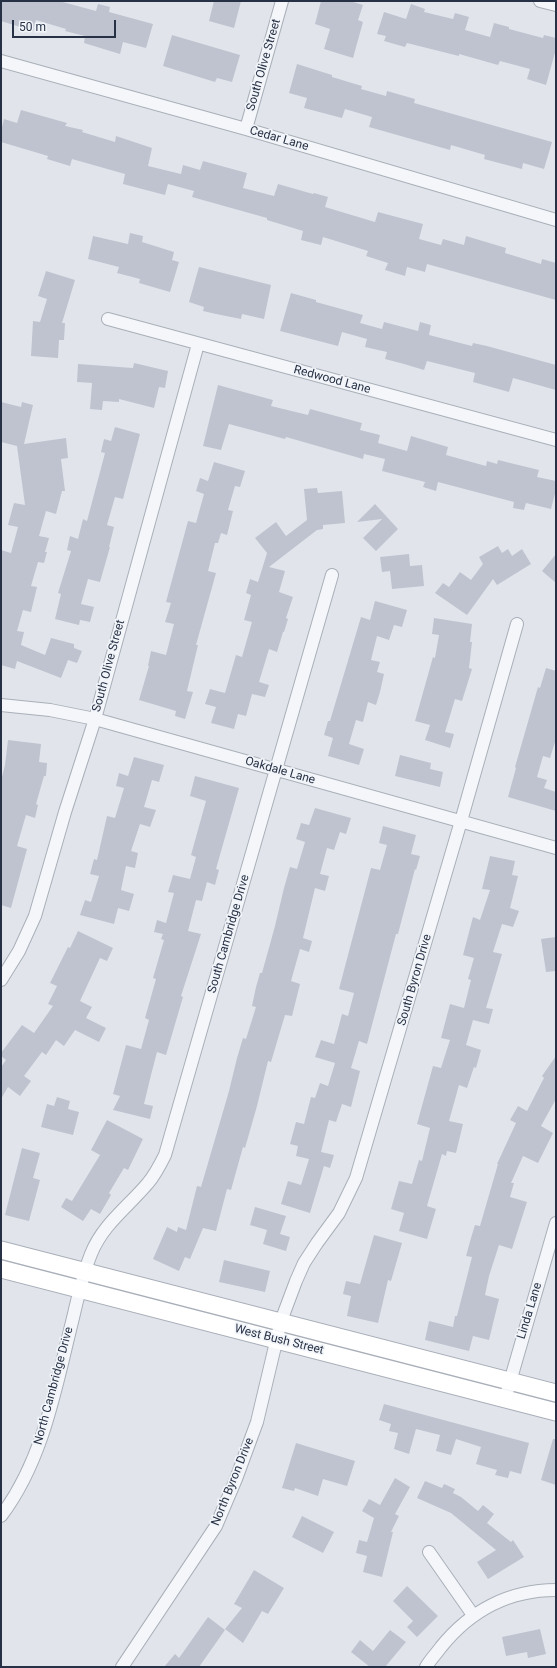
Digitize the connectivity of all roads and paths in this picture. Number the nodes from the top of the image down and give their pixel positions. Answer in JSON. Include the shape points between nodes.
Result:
{"nodes":[{"id":1,"x":282,"y":1,"type":"edge"},
{"id":2,"x":540,"y":1,"type":"edge"},
{"id":3,"x":556,"y":5,"type":"edge"},
{"id":4,"x":1,"y":61,"type":"edge"},
{"id":5,"x":246,"y":130,"type":"junction"},
{"id":6,"x":556,"y":220,"type":"edge"},
{"id":7,"x":108,"y":319,"type":"dead end"},
{"id":8,"x":198,"y":344,"type":"junction"},
{"id":9,"x":556,"y":440,"type":"edge"},
{"id":10,"x":332,"y":575,"type":"dead end"},
{"id":11,"x":517,"y":624,"type":"dead end"},
{"id":12,"x":1,"y":705,"type":"edge"},
{"id":13,"x":94,"y":719,"type":"junction"},
{"id":14,"x":275,"y":770,"type":"junction"},
{"id":15,"x":461,"y":822,"type":"junction"},
{"id":16,"x":556,"y":848,"type":"edge"},
{"id":17,"x":1,"y":980,"type":"edge"},
{"id":18,"x":556,"y":1223,"type":"edge"},
{"id":19,"x":1,"y":1250,"type":"edge"},
{"id":20,"x":1,"y":1269,"type":"edge"},
{"id":21,"x":85,"y":1272,"type":"junction"},
{"id":22,"x":80,"y":1289,"type":"junction"},
{"id":23,"x":281,"y":1321,"type":"junction"},
{"id":24,"x":277,"y":1339,"type":"junction"},
{"id":25,"x":510,"y":1380,"type":"junction"},
{"id":26,"x":556,"y":1393,"type":"edge"},
{"id":27,"x":505,"y":1398,"type":"junction"},
{"id":28,"x":556,"y":1412,"type":"edge"},
{"id":29,"x":1,"y":1516,"type":"edge"},
{"id":30,"x":429,"y":1552,"type":"dead end"},
{"id":31,"x":556,"y":1590,"type":"edge"},
{"id":32,"x":473,"y":1615,"type":"junction"},
{"id":33,"x":122,"y":1667,"type":"edge"},
{"id":34,"x":426,"y":1667,"type":"edge"}],
"edges":[{"from":1,"to":5,"type":"street","name":"South Olive Street"},
{"from":2,"to":3,"type":"street"},
{"from":4,"to":5,"type":"street","name":"Cedar Lane"},
{"from":5,"to":6,"type":"street","name":"Cedar Lane"},
{"from":7,"to":8,"type":"street","name":"Redwood Lane"},
{"from":8,"to":9,"type":"street","name":"Redwood Lane"},
{"from":8,"to":13,"type":"street","name":"South Olive Street"},
{"from":10,"to":14,"type":"street","name":"South Cambridge Drive"},
{"from":11,"to":15,"type":"street","name":"South Byron Drive"},
{"from":12,"to":13,"type":"street","name":"Oakdale Lane","via":[[50,710]]},
{"from":13,"to":14,"type":"street","name":"Oakdale Lane"},
{"from":13,"to":17,"type":"street","name":"South Olive Street","via":[[35,916],[19,951]]},
{"from":14,"to":15,"type":"street","name":"Oakdale Lane"},
{"from":14,"to":21,"type":"street","name":"South Cambridge Drive","via":[[165,1155],[148,1183],[100,1235]]},
{"from":15,"to":16,"type":"street","name":"Oakdale Lane"},
{"from":15,"to":23,"type":"street","name":"South Byron Drive","via":[[356,1178],[338,1213],[304,1263]]},
{"from":18,"to":25,"type":"street","name":"Linda Lane"},
{"from":19,"to":21,"type":"main road","name":"West Bush Street"},
{"from":20,"to":22,"type":"main road","name":"West Bush Street"},
{"from":21,"to":22,"type":"street","name":"North Cambridge Drive"},
{"from":21,"to":23,"type":"main road","name":"West Bush Street"},
{"from":22,"to":24,"type":"main road","name":"West Bush Street"},
{"from":22,"to":29,"type":"street","name":"North Cambridge Drive","via":[[40,1442],[10,1505]]},
{"from":23,"to":24,"type":"street","name":"North Byron Drive"},
{"from":23,"to":25,"type":"main road","name":"West Bush Street"},
{"from":24,"to":27,"type":"main road","name":"West Bush Street"},
{"from":24,"to":33,"type":"street","name":"North Byron Drive","via":[[257,1422],[216,1526]]},
{"from":25,"to":26,"type":"main road","name":"West Bush Street"},
{"from":25,"to":27,"type":"street","name":"Linda Lane"},
{"from":27,"to":28,"type":"main road","name":"West Bush Street"},
{"from":30,"to":32,"type":"street"},
{"from":31,"to":32,"type":"street","via":[[500,1600]]},
{"from":32,"to":34,"type":"street","via":[[459,1626]]}]}
